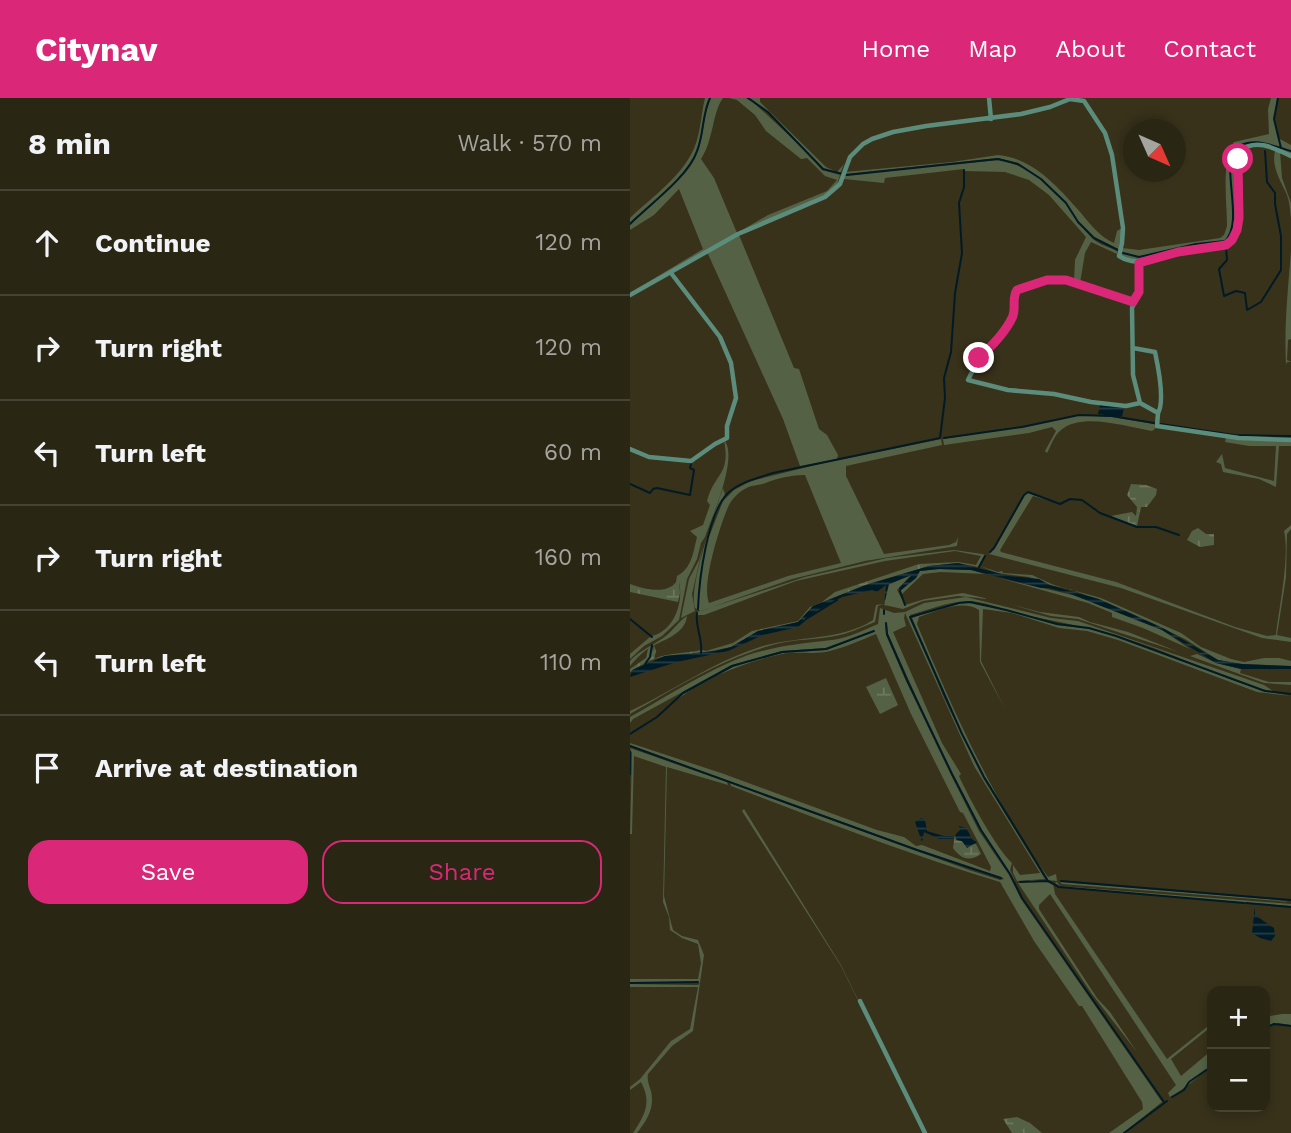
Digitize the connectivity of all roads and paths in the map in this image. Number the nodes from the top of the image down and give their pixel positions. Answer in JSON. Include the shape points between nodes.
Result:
{"nodes":[{"id":1,"x":989,"y":98,"type":"edge"},
{"id":2,"x":1068,"y":99,"type":"edge"},
{"id":3,"x":1084,"y":100,"type":"edge"},
{"id":4,"x":990,"y":118,"type":"junction"},
{"id":5,"x":1291,"y":156,"type":"edge"},
{"id":6,"x":1139,"y":263,"type":"junction"},
{"id":7,"x":671,"y":273,"type":"junction"},
{"id":8,"x":630,"y":295,"type":"edge"},
{"id":9,"x":1133,"y":302,"type":"junction"},
{"id":10,"x":1133,"y":348,"type":"junction"},
{"id":11,"x":1140,"y":403,"type":"junction"},
{"id":12,"x":1158,"y":413,"type":"junction"},
{"id":13,"x":1291,"y":440,"type":"edge"},
{"id":14,"x":630,"y":449,"type":"edge"},
{"id":15,"x":860,"y":1001,"type":"dead end"},
{"id":16,"x":925,"y":1133,"type":"edge"}],
"edges":[{"from":1,"to":4,"type":"street"},
{"from":2,"to":3,"type":"street"},
{"from":2,"to":4,"type":"street","via":[[1036,111]]},
{"from":3,"to":6,"type":"street","via":[[1110,146],[1122,220],[1120,257]]},
{"from":4,"to":7,"type":"street","via":[[882,135],[863,144],[848,160],[838,187],[825,197],[738,234]]},
{"from":5,"to":6,"type":"street","via":[[1261,145],[1240,151],[1239,218],[1234,237],[1226,245]]},
{"from":6,"to":9,"type":"street","via":[[1139,292]]},
{"from":7,"to":8,"type":"street"},
{"from":7,"to":14,"type":"street","via":[[722,341],[732,368],[735,404],[727,439],[691,461],[649,457]]},
{"from":9,"to":10,"type":"street"},
{"from":9,"to":11,"type":"street","via":[[1066,280],[1047,280],[1017,290],[1012,318],[979,358],[968,380],[1091,402]]},
{"from":10,"to":11,"type":"street"},
{"from":10,"to":12,"type":"street","via":[[1155,352]]},
{"from":11,"to":12,"type":"street"},
{"from":12,"to":13,"type":"street","via":[[1159,428]]},
{"from":15,"to":16,"type":"street"}]}
